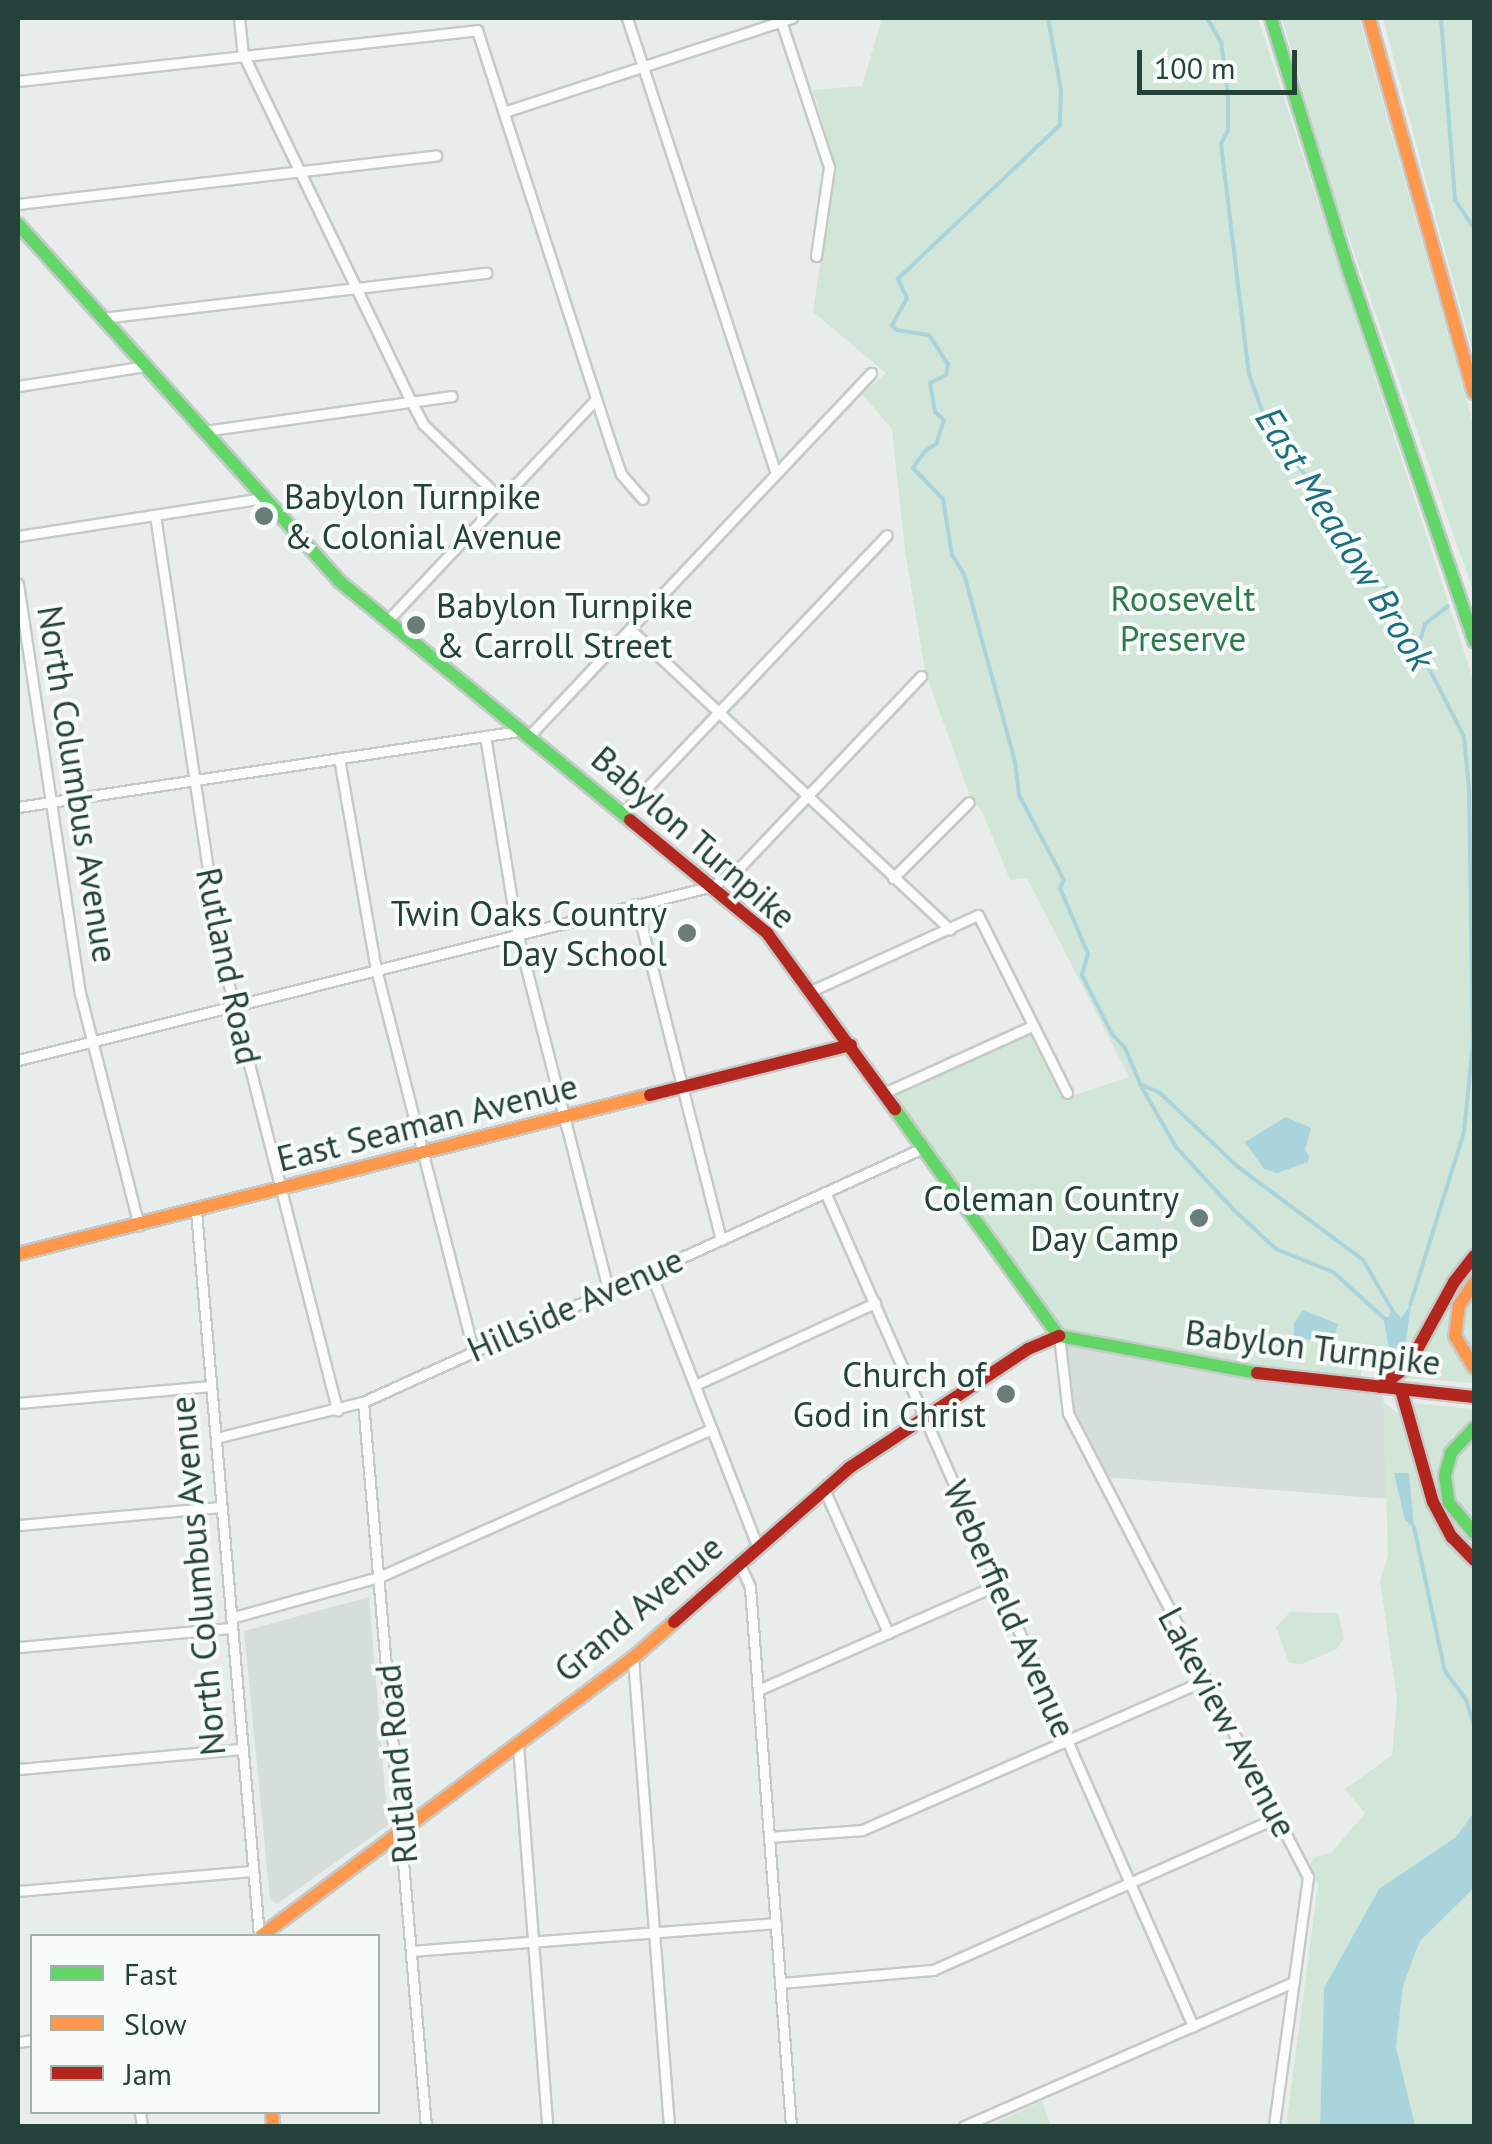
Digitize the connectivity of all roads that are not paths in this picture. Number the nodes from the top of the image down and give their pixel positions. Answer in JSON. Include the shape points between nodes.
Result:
{"nodes":[{"id":1,"x":239,"y":18,"type":"edge"},
{"id":2,"x":626,"y":18,"type":"edge"},
{"id":3,"x":1271,"y":18,"type":"edge"},
{"id":4,"x":1369,"y":18,"type":"edge"},
{"id":5,"x":785,"y":19,"type":"edge"},
{"id":6,"x":243,"y":54,"type":"junction"},
{"id":7,"x":642,"y":66,"type":"junction"},
{"id":8,"x":18,"y":80,"type":"edge"},
{"id":9,"x":504,"y":112,"type":"junction"},
{"id":10,"x":436,"y":156,"type":"dead end"},
{"id":11,"x":298,"y":172,"type":"junction"},
{"id":12,"x":18,"y":204,"type":"edge"},
{"id":13,"x":18,"y":224,"type":"edge"},
{"id":14,"x":816,"y":256,"type":"dead end"},
{"id":15,"x":486,"y":273,"type":"dead end"},
{"id":16,"x":354,"y":288,"type":"junction"},
{"id":17,"x":102,"y":318,"type":"junction"},
{"id":18,"x":145,"y":366,"type":"junction"},
{"id":19,"x":871,"y":373,"type":"dead end"},
{"id":20,"x":18,"y":386,"type":"edge"},
{"id":21,"x":1474,"y":394,"type":"edge"},
{"id":22,"x":452,"y":396,"type":"dead end"},
{"id":23,"x":596,"y":399,"type":"junction"},
{"id":24,"x":412,"y":403,"type":"junction"},
{"id":25,"x":204,"y":431,"type":"junction"},
{"id":26,"x":776,"y":472,"type":"junction"},
{"id":27,"x":264,"y":498,"type":"junction"},
{"id":28,"x":643,"y":498,"type":"dead end"},
{"id":29,"x":501,"y":499,"type":"junction"},
{"id":30,"x":155,"y":515,"type":"junction"},
{"id":31,"x":886,"y":535,"type":"dead end"},
{"id":32,"x":18,"y":536,"type":"edge"},
{"id":33,"x":18,"y":584,"type":"edge"},
{"id":34,"x":387,"y":621,"type":"junction"},
{"id":35,"x":630,"y":629,"type":"junction"},
{"id":36,"x":1474,"y":641,"type":"edge"},
{"id":37,"x":920,"y":676,"type":"dead end"},
{"id":38,"x":718,"y":712,"type":"junction"},
{"id":39,"x":525,"y":733,"type":"junction"},
{"id":40,"x":486,"y":736,"type":"junction"},
{"id":41,"x":339,"y":758,"type":"junction"},
{"id":42,"x":195,"y":780,"type":"junction"},
{"id":43,"x":807,"y":796,"type":"junction"},
{"id":44,"x":50,"y":802,"type":"junction"},
{"id":45,"x":968,"y":802,"type":"dead end"},
{"id":46,"x":18,"y":806,"type":"edge"},
{"id":47,"x":623,"y":813,"type":"junction"},
{"id":48,"x":893,"y":878,"type":"junction"},
{"id":49,"x":712,"y":886,"type":"junction"},
{"id":50,"x":636,"y":904,"type":"junction"},
{"id":51,"x":950,"y":930,"type":"junction"},
{"id":52,"x":517,"y":932,"type":"junction"},
{"id":53,"x":376,"y":970,"type":"junction"},
{"id":54,"x":811,"y":990,"type":"junction"},
{"id":55,"x":234,"y":1005,"type":"junction"},
{"id":56,"x":1032,"y":1026,"type":"junction"},
{"id":57,"x":92,"y":1041,"type":"junction"},
{"id":58,"x":852,"y":1045,"type":"junction"},
{"id":59,"x":18,"y":1060,"type":"edge"},
{"id":60,"x":682,"y":1088,"type":"junction"},
{"id":61,"x":886,"y":1092,"type":"junction"},
{"id":62,"x":1066,"y":1093,"type":"dead end"},
{"id":63,"x":564,"y":1118,"type":"junction"},
{"id":64,"x":926,"y":1147,"type":"junction"},
{"id":65,"x":422,"y":1154,"type":"junction"},
{"id":66,"x":281,"y":1190,"type":"junction"},
{"id":67,"x":825,"y":1192,"type":"junction"},
{"id":68,"x":196,"y":1211,"type":"junction"},
{"id":69,"x":138,"y":1226,"type":"junction"},
{"id":70,"x":720,"y":1239,"type":"junction"},
{"id":71,"x":18,"y":1254,"type":"edge"},
{"id":72,"x":1474,"y":1256,"type":"edge"},
{"id":73,"x":650,"y":1270,"type":"junction"},
{"id":74,"x":1474,"y":1282,"type":"edge"},
{"id":75,"x":608,"y":1289,"type":"junction"},
{"id":76,"x":875,"y":1303,"type":"junction"},
{"id":77,"x":1059,"y":1336,"type":"junction"},
{"id":78,"x":472,"y":1350,"type":"junction"},
{"id":79,"x":1474,"y":1368,"type":"edge"},
{"id":80,"x":695,"y":1384,"type":"junction"},
{"id":81,"x":211,"y":1386,"type":"junction"},
{"id":82,"x":1380,"y":1387,"type":"junction"},
{"id":83,"x":1401,"y":1390,"type":"junction"},
{"id":84,"x":1474,"y":1397,"type":"edge"},
{"id":85,"x":363,"y":1402,"type":"junction"},
{"id":86,"x":18,"y":1403,"type":"edge"},
{"id":87,"x":336,"y":1410,"type":"junction"},
{"id":88,"x":925,"y":1415,"type":"junction"},
{"id":89,"x":1474,"y":1428,"type":"edge"},
{"id":90,"x":712,"y":1429,"type":"junction"},
{"id":91,"x":216,"y":1438,"type":"junction"},
{"id":92,"x":824,"y":1489,"type":"junction"},
{"id":93,"x":222,"y":1507,"type":"junction"},
{"id":94,"x":18,"y":1524,"type":"edge"},
{"id":95,"x":1474,"y":1533,"type":"edge"},
{"id":96,"x":757,"y":1545,"type":"junction"},
{"id":97,"x":1474,"y":1560,"type":"edge"},
{"id":98,"x":739,"y":1562,"type":"junction"},
{"id":99,"x":379,"y":1577,"type":"junction"},
{"id":100,"x":999,"y":1584,"type":"junction"},
{"id":101,"x":232,"y":1623,"type":"junction"},
{"id":102,"x":888,"y":1634,"type":"junction"},
{"id":103,"x":18,"y":1647,"type":"edge"},
{"id":104,"x":633,"y":1658,"type":"junction"},
{"id":105,"x":1206,"y":1680,"type":"junction"},
{"id":106,"x":758,"y":1690,"type":"junction"},
{"id":107,"x":1068,"y":1740,"type":"junction"},
{"id":108,"x":518,"y":1745,"type":"junction"},
{"id":109,"x":242,"y":1749,"type":"junction"},
{"id":110,"x":18,"y":1769,"type":"edge"},
{"id":111,"x":1278,"y":1817,"type":"junction"},
{"id":112,"x":402,"y":1832,"type":"junction"},
{"id":113,"x":770,"y":1838,"type":"junction"},
{"id":114,"x":253,"y":1871,"type":"junction"},
{"id":115,"x":1130,"y":1883,"type":"junction"},
{"id":116,"x":18,"y":1891,"type":"edge"},
{"id":117,"x":776,"y":1923,"type":"junction"},
{"id":118,"x":654,"y":1932,"type":"junction"},
{"id":119,"x":260,"y":1934,"type":"edge"},
{"id":120,"x":263,"y":1934,"type":"edge"},
{"id":121,"x":533,"y":1941,"type":"junction"},
{"id":122,"x":412,"y":1951,"type":"junction"},
{"id":123,"x":1294,"y":1982,"type":"junction"},
{"id":124,"x":780,"y":1983,"type":"junction"},
{"id":125,"x":1193,"y":2026,"type":"junction"},
{"id":126,"x":426,"y":2126,"type":"edge"},
{"id":127,"x":548,"y":2126,"type":"edge"},
{"id":128,"x":670,"y":2126,"type":"edge"},
{"id":129,"x":792,"y":2126,"type":"edge"},
{"id":130,"x":964,"y":2126,"type":"edge"},
{"id":131,"x":1274,"y":2126,"type":"edge"}],
"edges":[{"from":1,"to":6,"type":"street"},
{"from":2,"to":7,"type":"street"},
{"from":3,"to":36,"type":"main road"},
{"from":4,"to":21,"type":"main road"},
{"from":5,"to":7,"type":"street"},
{"from":5,"to":14,"type":"street","via":[[828,167]]},
{"from":6,"to":8,"type":"street"},
{"from":6,"to":9,"type":"street","via":[[477,30]]},
{"from":6,"to":11,"type":"street"},
{"from":7,"to":9,"type":"street"},
{"from":7,"to":26,"type":"street"},
{"from":9,"to":23,"type":"street"},
{"from":10,"to":11,"type":"street"},
{"from":11,"to":12,"type":"street"},
{"from":11,"to":16,"type":"street"},
{"from":13,"to":17,"type":"main road","name":"Babylon Turnpike"},
{"from":15,"to":16,"type":"street"},
{"from":16,"to":17,"type":"street"},
{"from":16,"to":24,"type":"street"},
{"from":17,"to":18,"type":"main road","name":"Babylon Turnpike"},
{"from":18,"to":20,"type":"street"},
{"from":18,"to":25,"type":"main road","name":"Babylon Turnpike"},
{"from":19,"to":26,"type":"street"},
{"from":22,"to":24,"type":"street"},
{"from":23,"to":28,"type":"street","via":[[622,474]]},
{"from":23,"to":29,"type":"street"},
{"from":24,"to":25,"type":"street"},
{"from":24,"to":29,"type":"street","via":[[423,424]]},
{"from":25,"to":27,"type":"main road","name":"Babylon Turnpike"},
{"from":26,"to":35,"type":"street"},
{"from":27,"to":30,"type":"street"},
{"from":27,"to":34,"type":"main road","name":"Babylon Turnpike","via":[[339,581]]},
{"from":29,"to":34,"type":"street"},
{"from":30,"to":32,"type":"street"},
{"from":30,"to":42,"type":"street","name":"Rutland Road"},
{"from":31,"to":38,"type":"street"},
{"from":33,"to":44,"type":"street","name":"North Columbus Avenue"},
{"from":34,"to":39,"type":"main road","name":"Babylon Turnpike"},
{"from":35,"to":38,"type":"street"},
{"from":35,"to":39,"type":"street"},
{"from":37,"to":43,"type":"street"},
{"from":38,"to":43,"type":"street"},
{"from":38,"to":47,"type":"street"},
{"from":39,"to":40,"type":"street"},
{"from":39,"to":47,"type":"main road","name":"Babylon Turnpike"},
{"from":40,"to":41,"type":"street"},
{"from":40,"to":52,"type":"street"},
{"from":41,"to":42,"type":"street"},
{"from":41,"to":53,"type":"street"},
{"from":42,"to":44,"type":"street"},
{"from":42,"to":55,"type":"street","name":"Rutland Road"},
{"from":43,"to":48,"type":"street"},
{"from":43,"to":49,"type":"street","via":[[741,866]]},
{"from":44,"to":46,"type":"street"},
{"from":44,"to":57,"type":"street","name":"North Columbus Avenue"},
{"from":45,"to":48,"type":"street"},
{"from":47,"to":49,"type":"main road","name":"Babylon Turnpike"},
{"from":48,"to":51,"type":"street"},
{"from":49,"to":50,"type":"street"},
{"from":49,"to":54,"type":"main road","name":"Babylon Turnpike","via":[[767,933]]},
{"from":50,"to":52,"type":"street"},
{"from":50,"to":60,"type":"street"},
{"from":51,"to":54,"type":"street"},
{"from":51,"to":56,"type":"street","via":[[978,915]]},
{"from":52,"to":53,"type":"street"},
{"from":52,"to":63,"type":"street"},
{"from":53,"to":55,"type":"street"},
{"from":53,"to":65,"type":"street"},
{"from":54,"to":58,"type":"main road","name":"Babylon Turnpike"},
{"from":55,"to":57,"type":"street"},
{"from":55,"to":66,"type":"street","name":"Rutland Road"},
{"from":56,"to":61,"type":"street"},
{"from":56,"to":62,"type":"street"},
{"from":57,"to":59,"type":"street"},
{"from":57,"to":69,"type":"street","name":"North Columbus Avenue"},
{"from":58,"to":60,"type":"main road","name":"East Seaman Avenue"},
{"from":58,"to":61,"type":"main road","name":"Babylon Turnpike"},
{"from":60,"to":63,"type":"main road","name":"East Seaman Avenue"},
{"from":60,"to":70,"type":"street"},
{"from":61,"to":64,"type":"main road","name":"Babylon Turnpike"},
{"from":63,"to":65,"type":"main road","name":"East Seaman Avenue"},
{"from":63,"to":75,"type":"street"},
{"from":64,"to":67,"type":"street","name":"Hillside Avenue"},
{"from":64,"to":77,"type":"main road","name":"Babylon Turnpike"},
{"from":65,"to":66,"type":"main road","name":"East Seaman Avenue"},
{"from":65,"to":78,"type":"street"},
{"from":66,"to":68,"type":"main road","name":"East Seaman Avenue"},
{"from":66,"to":87,"type":"street","name":"Rutland Road"},
{"from":67,"to":70,"type":"street","name":"Hillside Avenue"},
{"from":67,"to":76,"type":"street","name":"Weberfield Avenue"},
{"from":68,"to":69,"type":"main road","name":"East Seaman Avenue"},
{"from":68,"to":81,"type":"street","name":"North Columbus Avenue"},
{"from":69,"to":71,"type":"main road","name":"East Seaman Avenue"},
{"from":70,"to":73,"type":"street","name":"Hillside Avenue"},
{"from":72,"to":82,"type":"main road","via":[[1408,1366]]},
{"from":73,"to":75,"type":"street","name":"Hillside Avenue"},
{"from":73,"to":80,"type":"street"},
{"from":74,"to":79,"type":"main road","via":[[1459,1305],[1455,1336]]},
{"from":75,"to":78,"type":"street","name":"Hillside Avenue"},
{"from":76,"to":80,"type":"street"},
{"from":76,"to":88,"type":"street","name":"Weberfield Avenue"},
{"from":77,"to":82,"type":"main road","name":"Babylon Turnpike","via":[[1218,1368]]},
{"from":77,"to":88,"type":"main road","name":"Grand Avenue"},
{"from":77,"to":105,"type":"street","name":"Lakeview Avenue","via":[[1068,1413]]},
{"from":78,"to":85,"type":"street","name":"Hillside Avenue"},
{"from":80,"to":90,"type":"street"},
{"from":81,"to":86,"type":"street"},
{"from":81,"to":91,"type":"street","name":"North Columbus Avenue"},
{"from":82,"to":83,"type":"main road","name":"Babylon Turnpike"},
{"from":83,"to":84,"type":"main road","name":"Babylon Turnpike"},
{"from":83,"to":97,"type":"main road","via":[[1432,1502]]},
{"from":85,"to":87,"type":"street","name":"Hillside Avenue"},
{"from":85,"to":99,"type":"street","name":"Rutland Road"},
{"from":87,"to":91,"type":"street","name":"Hillside Avenue"},
{"from":88,"to":92,"type":"main road","name":"Grand Avenue"},
{"from":88,"to":100,"type":"street","name":"Weberfield Avenue"},
{"from":89,"to":95,"type":"main road","via":[[1451,1453],[1445,1476],[1449,1503]]},
{"from":90,"to":96,"type":"street"},
{"from":90,"to":99,"type":"street"},
{"from":91,"to":93,"type":"street","name":"North Columbus Avenue"},
{"from":92,"to":96,"type":"main road","name":"Grand Avenue"},
{"from":92,"to":102,"type":"street"},
{"from":93,"to":94,"type":"street"},
{"from":93,"to":101,"type":"street","name":"North Columbus Avenue"},
{"from":96,"to":98,"type":"main road","name":"Grand Avenue"},
{"from":98,"to":104,"type":"main road","name":"Grand Avenue"},
{"from":98,"to":106,"type":"street","via":[[750,1588]]},
{"from":99,"to":101,"type":"street"},
{"from":99,"to":112,"type":"street","name":"Rutland Road"},
{"from":100,"to":102,"type":"street"},
{"from":100,"to":107,"type":"street","name":"Weberfield Avenue"},
{"from":101,"to":103,"type":"street"},
{"from":101,"to":109,"type":"street","name":"North Columbus Avenue"},
{"from":102,"to":106,"type":"street"},
{"from":104,"to":108,"type":"main road","name":"Grand Avenue"},
{"from":104,"to":118,"type":"street"},
{"from":105,"to":107,"type":"street"},
{"from":105,"to":111,"type":"street","name":"Lakeview Avenue"},
{"from":106,"to":113,"type":"street"},
{"from":107,"to":113,"type":"street","via":[[862,1830]]},
{"from":107,"to":115,"type":"street","name":"Weberfield Avenue"},
{"from":108,"to":112,"type":"main road","name":"Grand Avenue"},
{"from":108,"to":121,"type":"street"},
{"from":109,"to":110,"type":"street"},
{"from":109,"to":114,"type":"street","name":"North Columbus Avenue"},
{"from":111,"to":115,"type":"street"},
{"from":111,"to":123,"type":"street","name":"Lakeview Avenue","via":[[1308,1876]]},
{"from":112,"to":120,"type":"main road","name":"Grand Avenue"},
{"from":112,"to":122,"type":"street","name":"Rutland Road"},
{"from":113,"to":117,"type":"street"},
{"from":114,"to":116,"type":"street"},
{"from":114,"to":119,"type":"street","name":"North Columbus Avenue"},
{"from":115,"to":124,"type":"street","via":[[932,1970]]},
{"from":115,"to":125,"type":"street","name":"Weberfield Avenue"},
{"from":117,"to":118,"type":"street"},
{"from":117,"to":124,"type":"street"},
{"from":118,"to":121,"type":"street"},
{"from":118,"to":128,"type":"street"},
{"from":121,"to":122,"type":"street"},
{"from":121,"to":127,"type":"street"},
{"from":122,"to":126,"type":"street","name":"Rutland Road"},
{"from":123,"to":125,"type":"street"},
{"from":123,"to":131,"type":"street","name":"Lakeview Avenue"},
{"from":124,"to":129,"type":"street"},
{"from":125,"to":130,"type":"street"}]}
